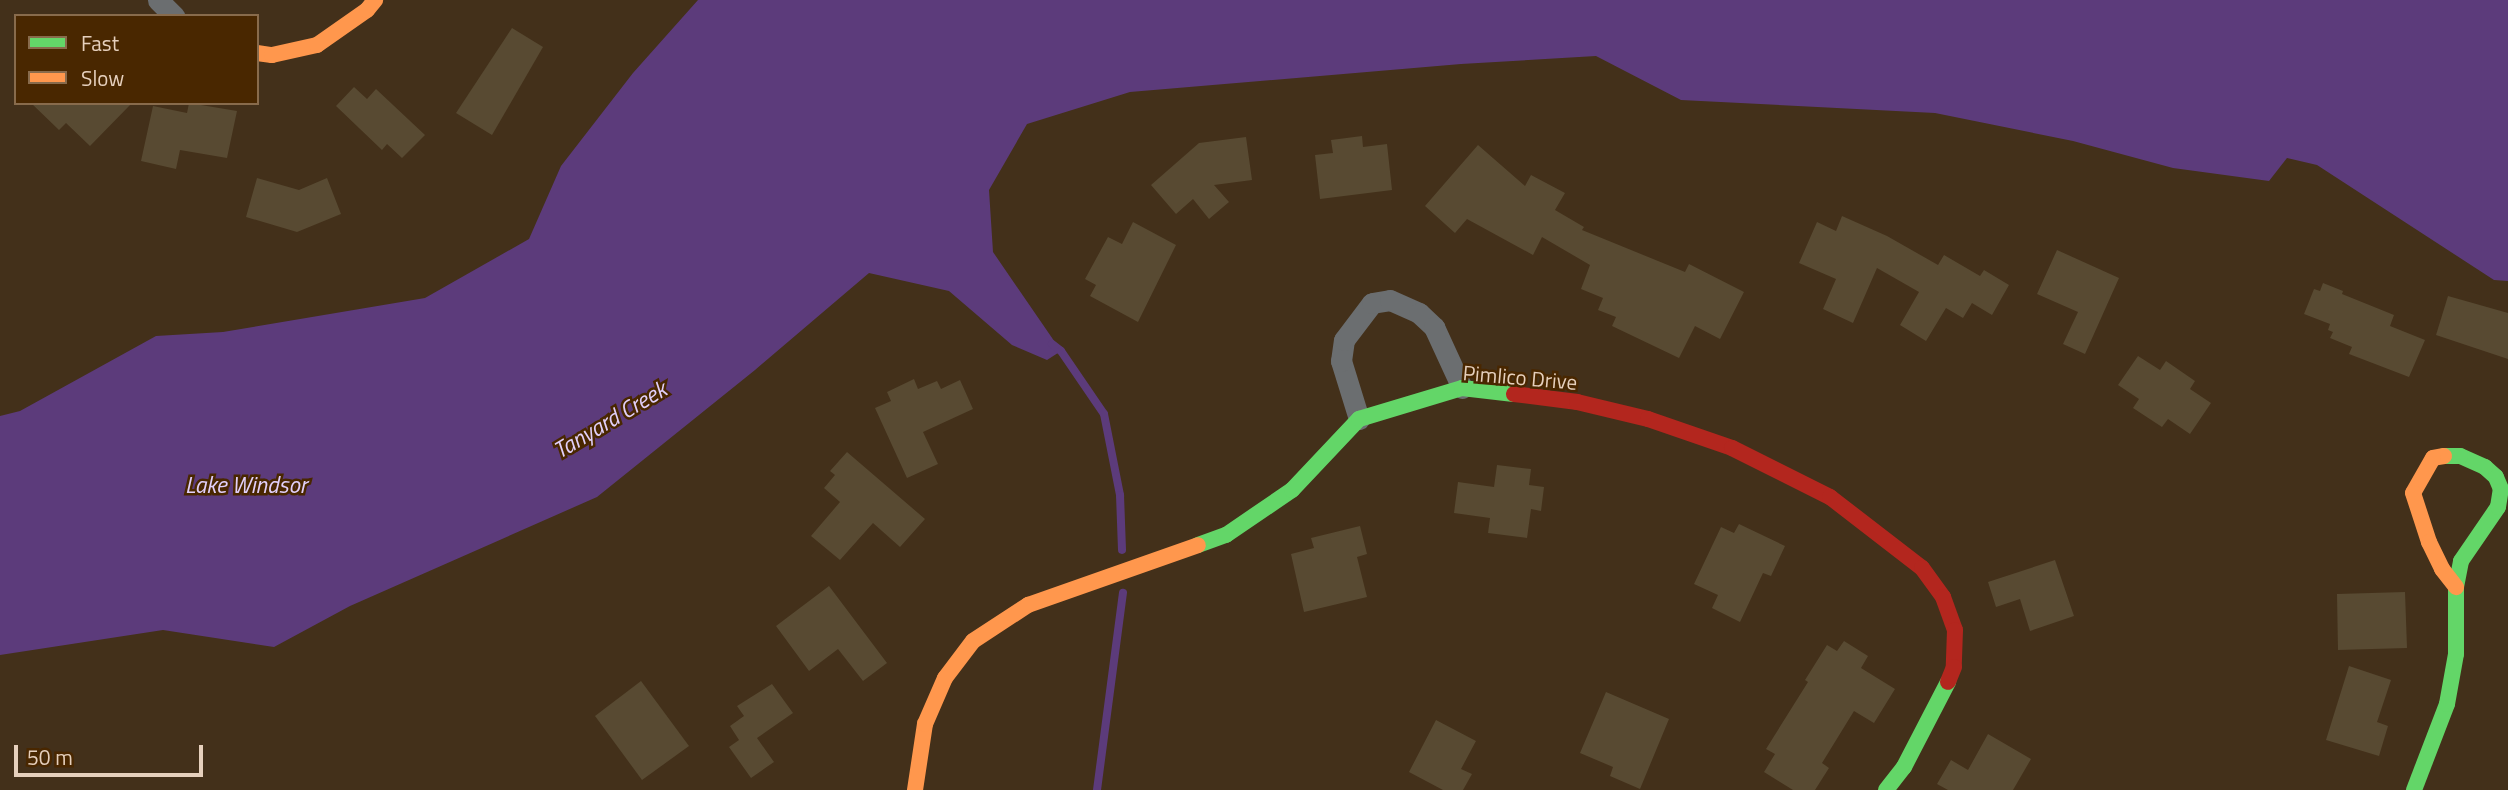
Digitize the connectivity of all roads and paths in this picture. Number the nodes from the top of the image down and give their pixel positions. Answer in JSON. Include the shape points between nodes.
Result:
{"nodes":[{"id":1,"x":158,"y":0,"type":"edge"},
{"id":2,"x":375,"y":0,"type":"edge"},
{"id":3,"x":172,"y":14,"type":"edge"},
{"id":4,"x":259,"y":53,"type":"edge"},
{"id":5,"x":1462,"y":388,"type":"junction"},
{"id":6,"x":1359,"y":419,"type":"junction"},
{"id":7,"x":2456,"y":587,"type":"junction"},
{"id":8,"x":915,"y":790,"type":"edge"},
{"id":9,"x":1886,"y":790,"type":"edge"},
{"id":10,"x":2414,"y":790,"type":"edge"}],
"edges":[{"from":1,"to":3,"type":"street"},
{"from":2,"to":4,"type":"street","via":[[317,46]]},
{"from":5,"to":6,"type":"street","name":"Pimlico Drive"},
{"from":5,"to":6,"type":"street","via":[[1434,327],[1419,313],[1390,300],[1372,303],[1344,340],[1341,360]]},
{"from":5,"to":9,"type":"street","name":"Pimlico Drive","via":[[1577,402],[1648,419],[1732,448],[1830,497],[1922,568],[1943,597],[1955,630],[1954,667],[1938,706]]},
{"from":6,"to":8,"type":"street","via":[[1293,490],[1226,535],[1028,605],[973,641],[945,678],[925,724]]},
{"from":7,"to":7,"type":"street","via":[[2461,561],[2484,531],[2501,489],[2485,467],[2449,455],[2433,458],[2413,493],[2429,542]]},
{"from":7,"to":10,"type":"street","via":[[2456,654],[2447,704]]}]}
